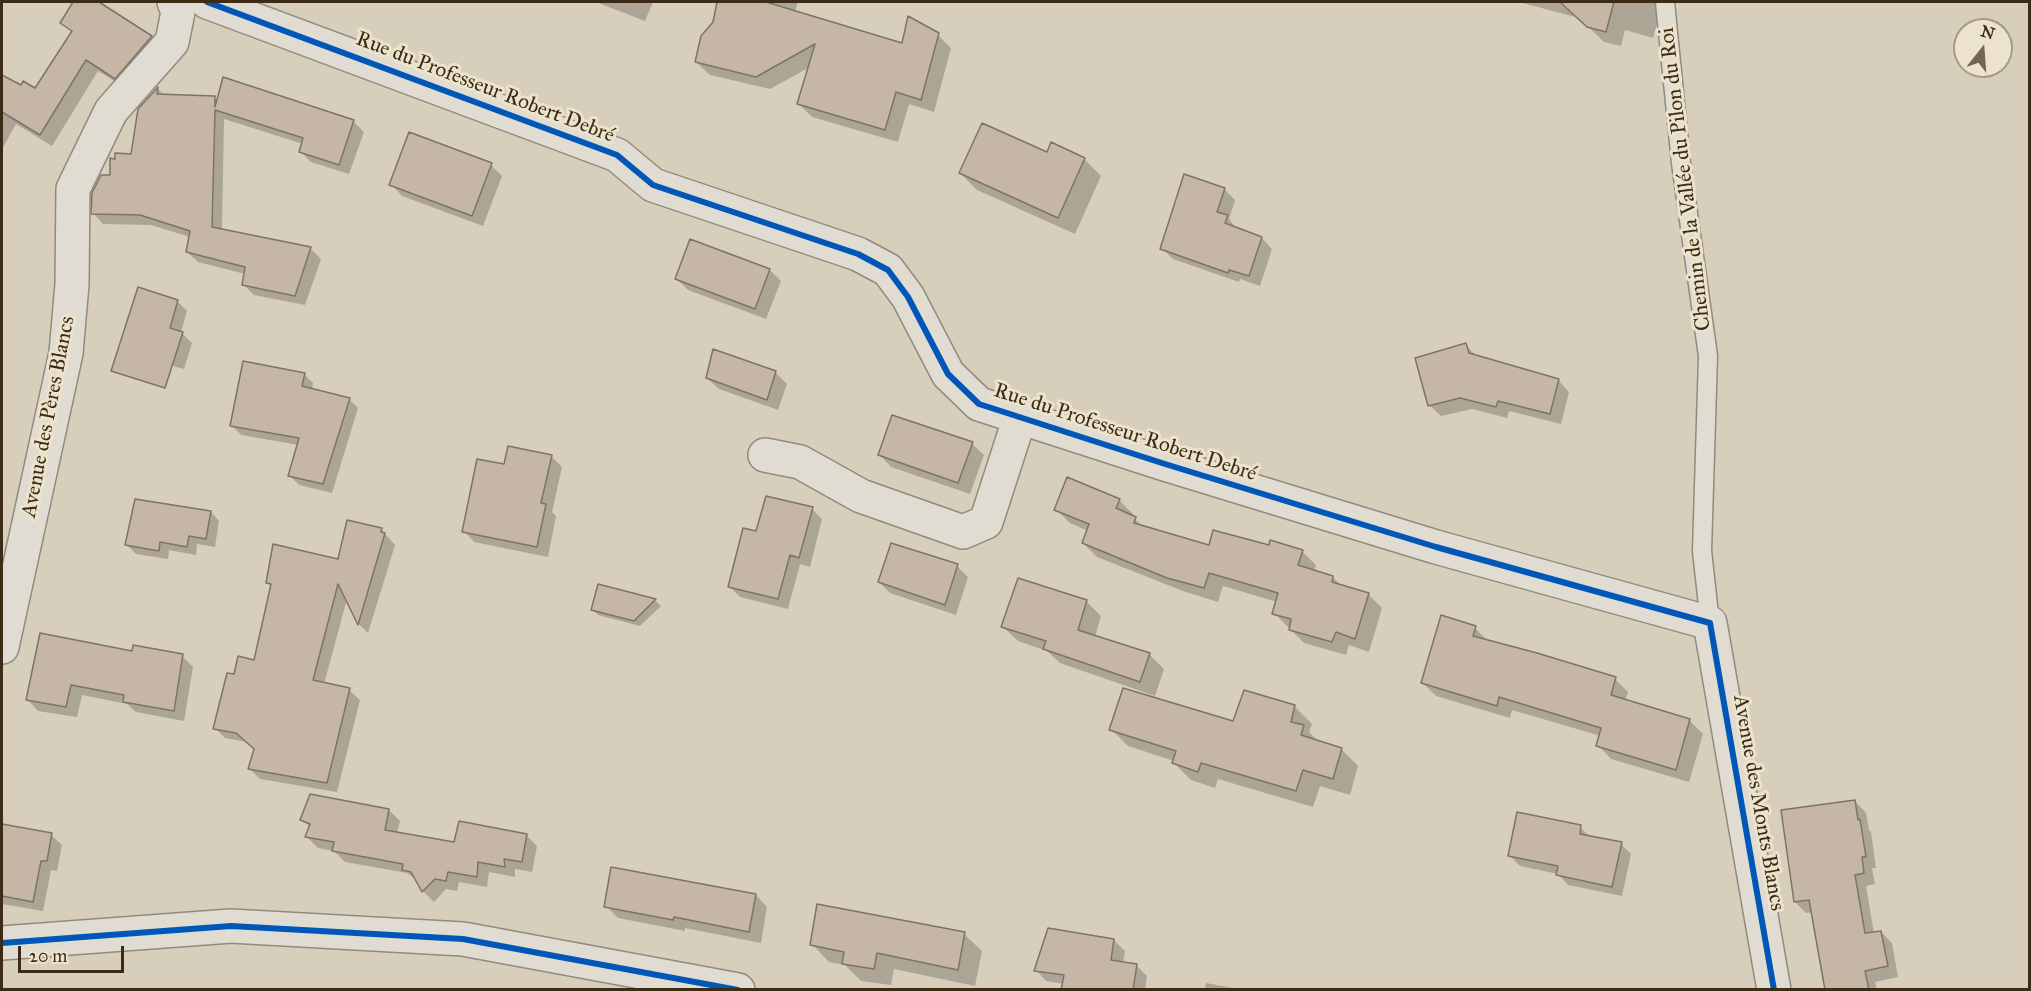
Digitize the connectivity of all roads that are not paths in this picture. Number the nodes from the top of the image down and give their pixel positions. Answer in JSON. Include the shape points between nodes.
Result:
{"nodes":[{"id":1,"x":174,"y":2,"type":"edge"},
{"id":2,"x":207,"y":2,"type":"edge"},
{"id":3,"x":1665,"y":2,"type":"edge"},
{"id":4,"x":1708,"y":356,"type":"joint"},
{"id":5,"x":1020,"y":417,"type":"junction"},
{"id":6,"x":765,"y":455,"type":"dead end"},
{"id":7,"x":1710,"y":623,"type":"junction"},
{"id":8,"x":2,"y":647,"type":"edge"},
{"id":9,"x":2,"y":943,"type":"edge"},
{"id":10,"x":738,"y":990,"type":"edge"},
{"id":11,"x":1774,"y":990,"type":"edge"}],
"edges":[{"from":1,"to":8,"type":"street","name":"Avenue des Pères Blancs","via":[[178,12],[172,42],[111,111],[73,189],[72,284],[66,353]]},
{"from":2,"to":5,"type":"street","name":"Rue du Professeur Robert Debré","via":[[617,155],[653,185],[858,254],[888,270],[908,297],[948,374],[979,404]]},
{"from":3,"to":4,"type":"lane","name":"Chemin de la Vallée du Pilon du Roi","via":[[1681,163]]},
{"from":4,"to":7,"type":"lane","name":"Avenue des Monts Blancs","via":[[1702,551]]},
{"from":5,"to":6,"type":"street","via":[[986,522],[963,532],[861,496],[800,462]]},
{"from":5,"to":7,"type":"street","name":"Rue du Professeur Robert Debré","via":[[1436,547]]},
{"from":7,"to":11,"type":"street","name":"Avenue des Monts Blancs"},
{"from":9,"to":10,"type":"street","via":[[231,926],[464,939]]}]}
